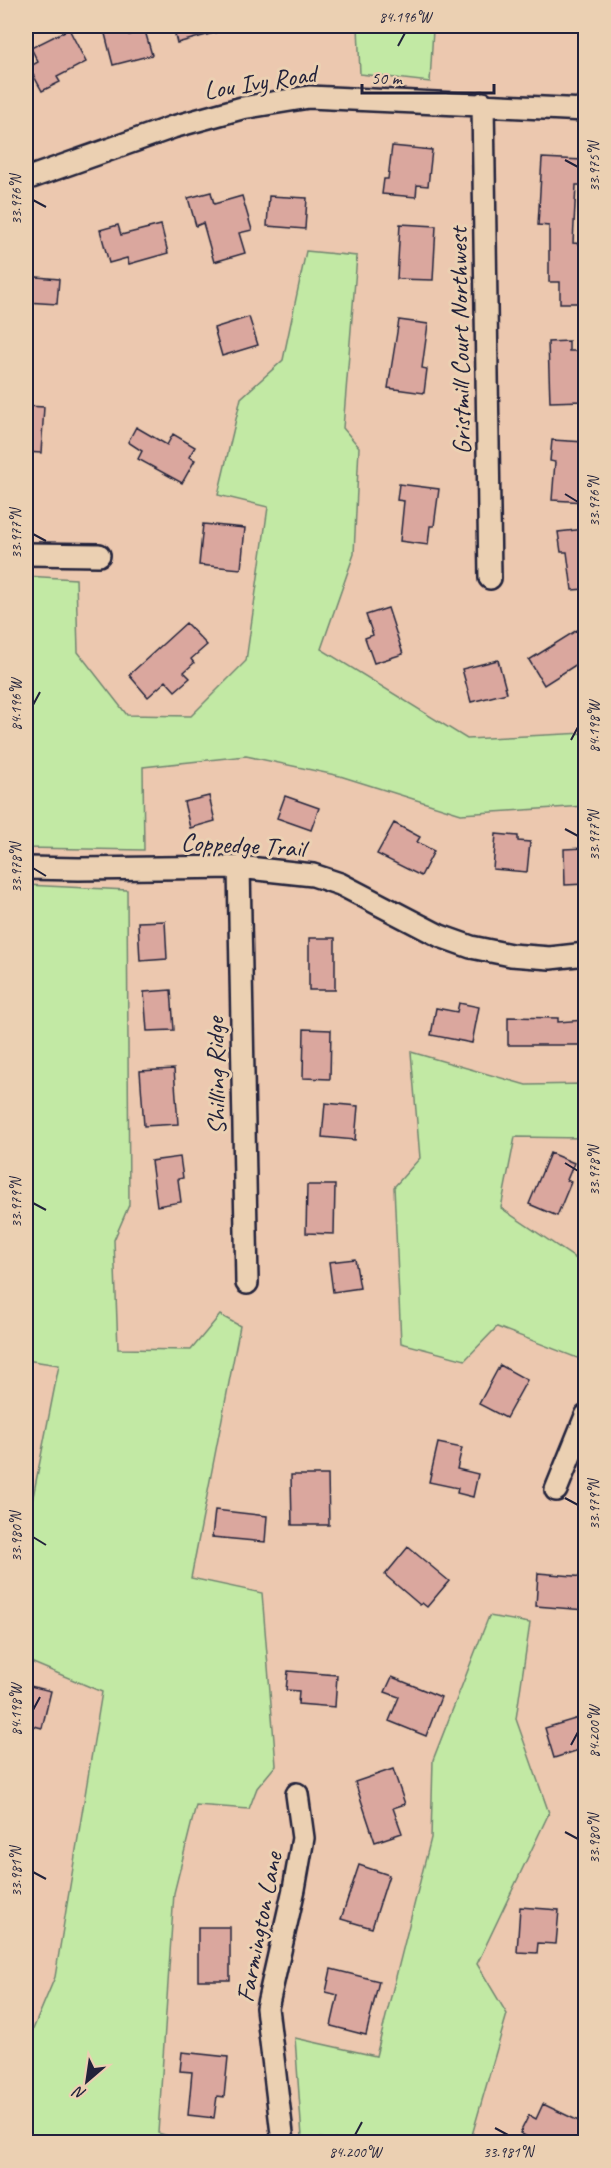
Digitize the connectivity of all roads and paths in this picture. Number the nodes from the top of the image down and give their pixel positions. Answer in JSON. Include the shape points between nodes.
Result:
{"nodes":[{"id":1,"x":483,"y":104,"type":"junction"},
{"id":2,"x":585,"y":110,"type":"edge"},
{"id":3,"x":26,"y":179,"type":"edge"},
{"id":4,"x":26,"y":554,"type":"edge"},
{"id":5,"x":99,"y":555,"type":"dead end"},
{"id":6,"x":490,"y":578,"type":"dead end"},
{"id":7,"x":239,"y":867,"type":"junction"},
{"id":8,"x":26,"y":868,"type":"edge"},
{"id":9,"x":585,"y":954,"type":"edge"},
{"id":10,"x":247,"y":1283,"type":"dead end"},
{"id":11,"x":585,"y":1416,"type":"edge"},
{"id":12,"x":556,"y":1490,"type":"dead end"},
{"id":13,"x":297,"y":1794,"type":"dead end"},
{"id":14,"x":283,"y":2142,"type":"edge"}],
"edges":[{"from":1,"to":2,"type":"street","name":"Lou Ivy Road"},
{"from":1,"to":3,"type":"street","name":"Lou Ivy Road","via":[[309,96],[242,108],[173,127]]},
{"from":1,"to":6,"type":"street","name":"Gristmill Court Northwest"},
{"from":4,"to":5,"type":"street"},
{"from":7,"to":8,"type":"street","name":"Coppedge Trail"},
{"from":7,"to":9,"type":"street","name":"Coppedge Trail","via":[[313,875],[340,884],[440,936],[471,947],[550,958]]},
{"from":7,"to":10,"type":"street","name":"Shilling Ridge"},
{"from":11,"to":12,"type":"street"},
{"from":13,"to":14,"type":"street","name":"Farmington Lane","via":[[303,1838],[267,2008]]}]}
